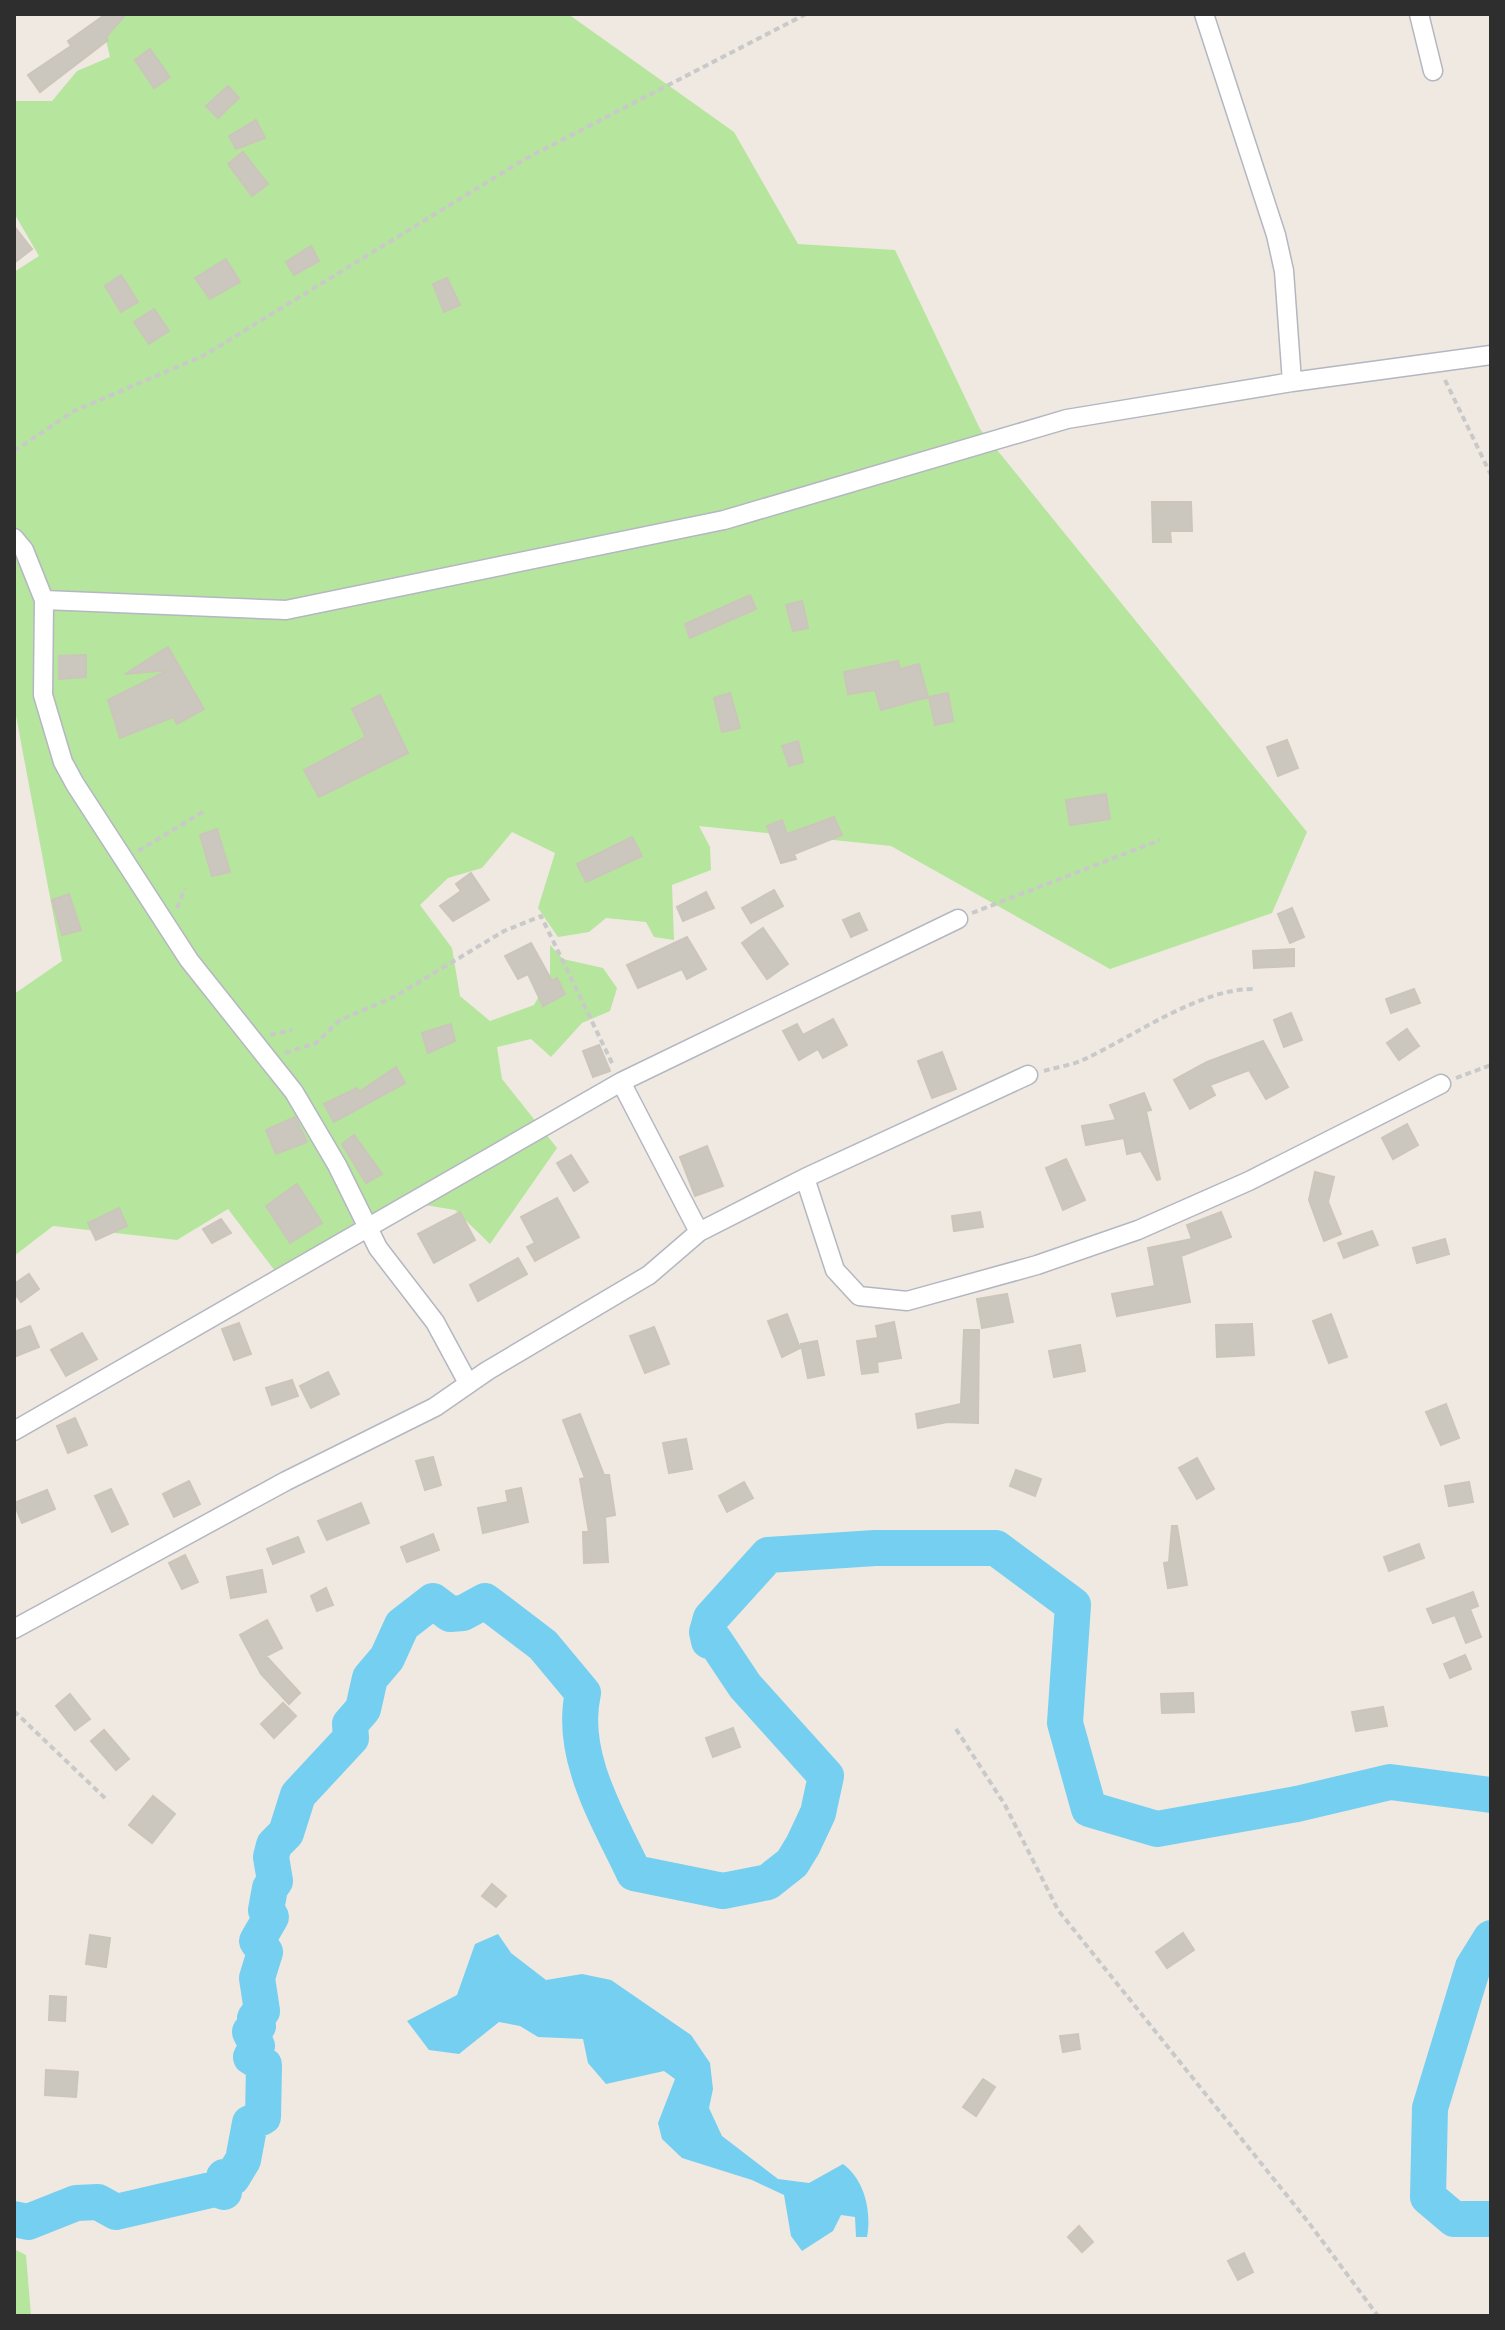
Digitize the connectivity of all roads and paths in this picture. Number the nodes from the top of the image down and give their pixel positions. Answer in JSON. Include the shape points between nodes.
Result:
{"nodes":[{"id":1,"x":806,"y":14,"type":"edge"},
{"id":2,"x":1204,"y":14,"type":"edge"},
{"id":3,"x":1419,"y":14,"type":"edge"},
{"id":4,"x":1433,"y":71,"type":"dead end"},
{"id":5,"x":1491,"y":355,"type":"edge"},
{"id":6,"x":1436,"y":362,"type":"junction"},
{"id":7,"x":1292,"y":382,"type":"junction"},
{"id":8,"x":14,"y":451,"type":"edge"},
{"id":9,"x":1491,"y":475,"type":"edge"},
{"id":10,"x":14,"y":538,"type":"edge"},
{"id":11,"x":44,"y":600,"type":"junction"},
{"id":12,"x":206,"y":810,"type":"dead end"},
{"id":13,"x":1160,"y":840,"type":"dead end"},
{"id":14,"x":122,"y":861,"type":"junction"},
{"id":15,"x":958,"y":919,"type":"joint"},
{"id":16,"x":1256,"y":989,"type":"dead end"},
{"id":17,"x":264,"y":1055,"type":"junction"},
{"id":18,"x":1491,"y":1065,"type":"edge"},
{"id":19,"x":1028,"y":1075,"type":"joint"},
{"id":20,"x":621,"y":1082,"type":"junction"},
{"id":21,"x":1441,"y":1084,"type":"joint"},
{"id":22,"x":805,"y":1178,"type":"junction"},
{"id":23,"x":367,"y":1228,"type":"junction"},
{"id":24,"x":699,"y":1232,"type":"junction"},
{"id":25,"x":468,"y":1383,"type":"junction"},
{"id":26,"x":14,"y":1431,"type":"edge"},
{"id":27,"x":14,"y":1629,"type":"edge"},
{"id":28,"x":14,"y":1711,"type":"edge"},
{"id":29,"x":956,"y":1729,"type":"dead end"},
{"id":30,"x":108,"y":1801,"type":"dead end"},
{"id":31,"x":1378,"y":2316,"type":"edge"}],
"edges":[{"from":1,"to":8,"type":"path","via":[[525,159],[203,356],[74,411]]},
{"from":2,"to":7,"type":"street","via":[[1276,235],[1284,271]]},
{"from":3,"to":4,"type":"street"},
{"from":5,"to":6,"type":"street"},
{"from":6,"to":7,"type":"street"},
{"from":6,"to":9,"type":"path"},
{"from":7,"to":11,"type":"street","via":[[1067,419],[724,520],[286,610]]},
{"from":10,"to":11,"type":"street"},
{"from":11,"to":14,"type":"street","via":[[43,695],[63,762]]},
{"from":12,"to":14,"type":"path"},
{"from":13,"to":15,"type":"path"},
{"from":14,"to":17,"type":"street","via":[[189,960]]},
{"from":15,"to":20,"type":"street"},
{"from":16,"to":19,"type":"path","via":[[1236,988],[1082,1061]]},
{"from":17,"to":20,"type":"path","via":[[316,1043],[340,1020],[394,997],[504,931],[541,916]]},
{"from":17,"to":23,"type":"street","via":[[323,1140]]},
{"from":18,"to":21,"type":"path"},
{"from":19,"to":22,"type":"street"},
{"from":20,"to":23,"type":"street"},
{"from":20,"to":24,"type":"street"},
{"from":21,"to":22,"type":"street","via":[[1249,1181],[1138,1230],[907,1301],[859,1296],[835,1270]]},
{"from":22,"to":24,"type":"street"},
{"from":23,"to":25,"type":"street","via":[[435,1322]]},
{"from":23,"to":26,"type":"street"},
{"from":24,"to":25,"type":"street","via":[[649,1275]]},
{"from":25,"to":27,"type":"street","via":[[396,1428],[286,1481]]},
{"from":28,"to":30,"type":"path"},
{"from":29,"to":31,"type":"path","via":[[1005,1805],[1058,1910]]}]}
